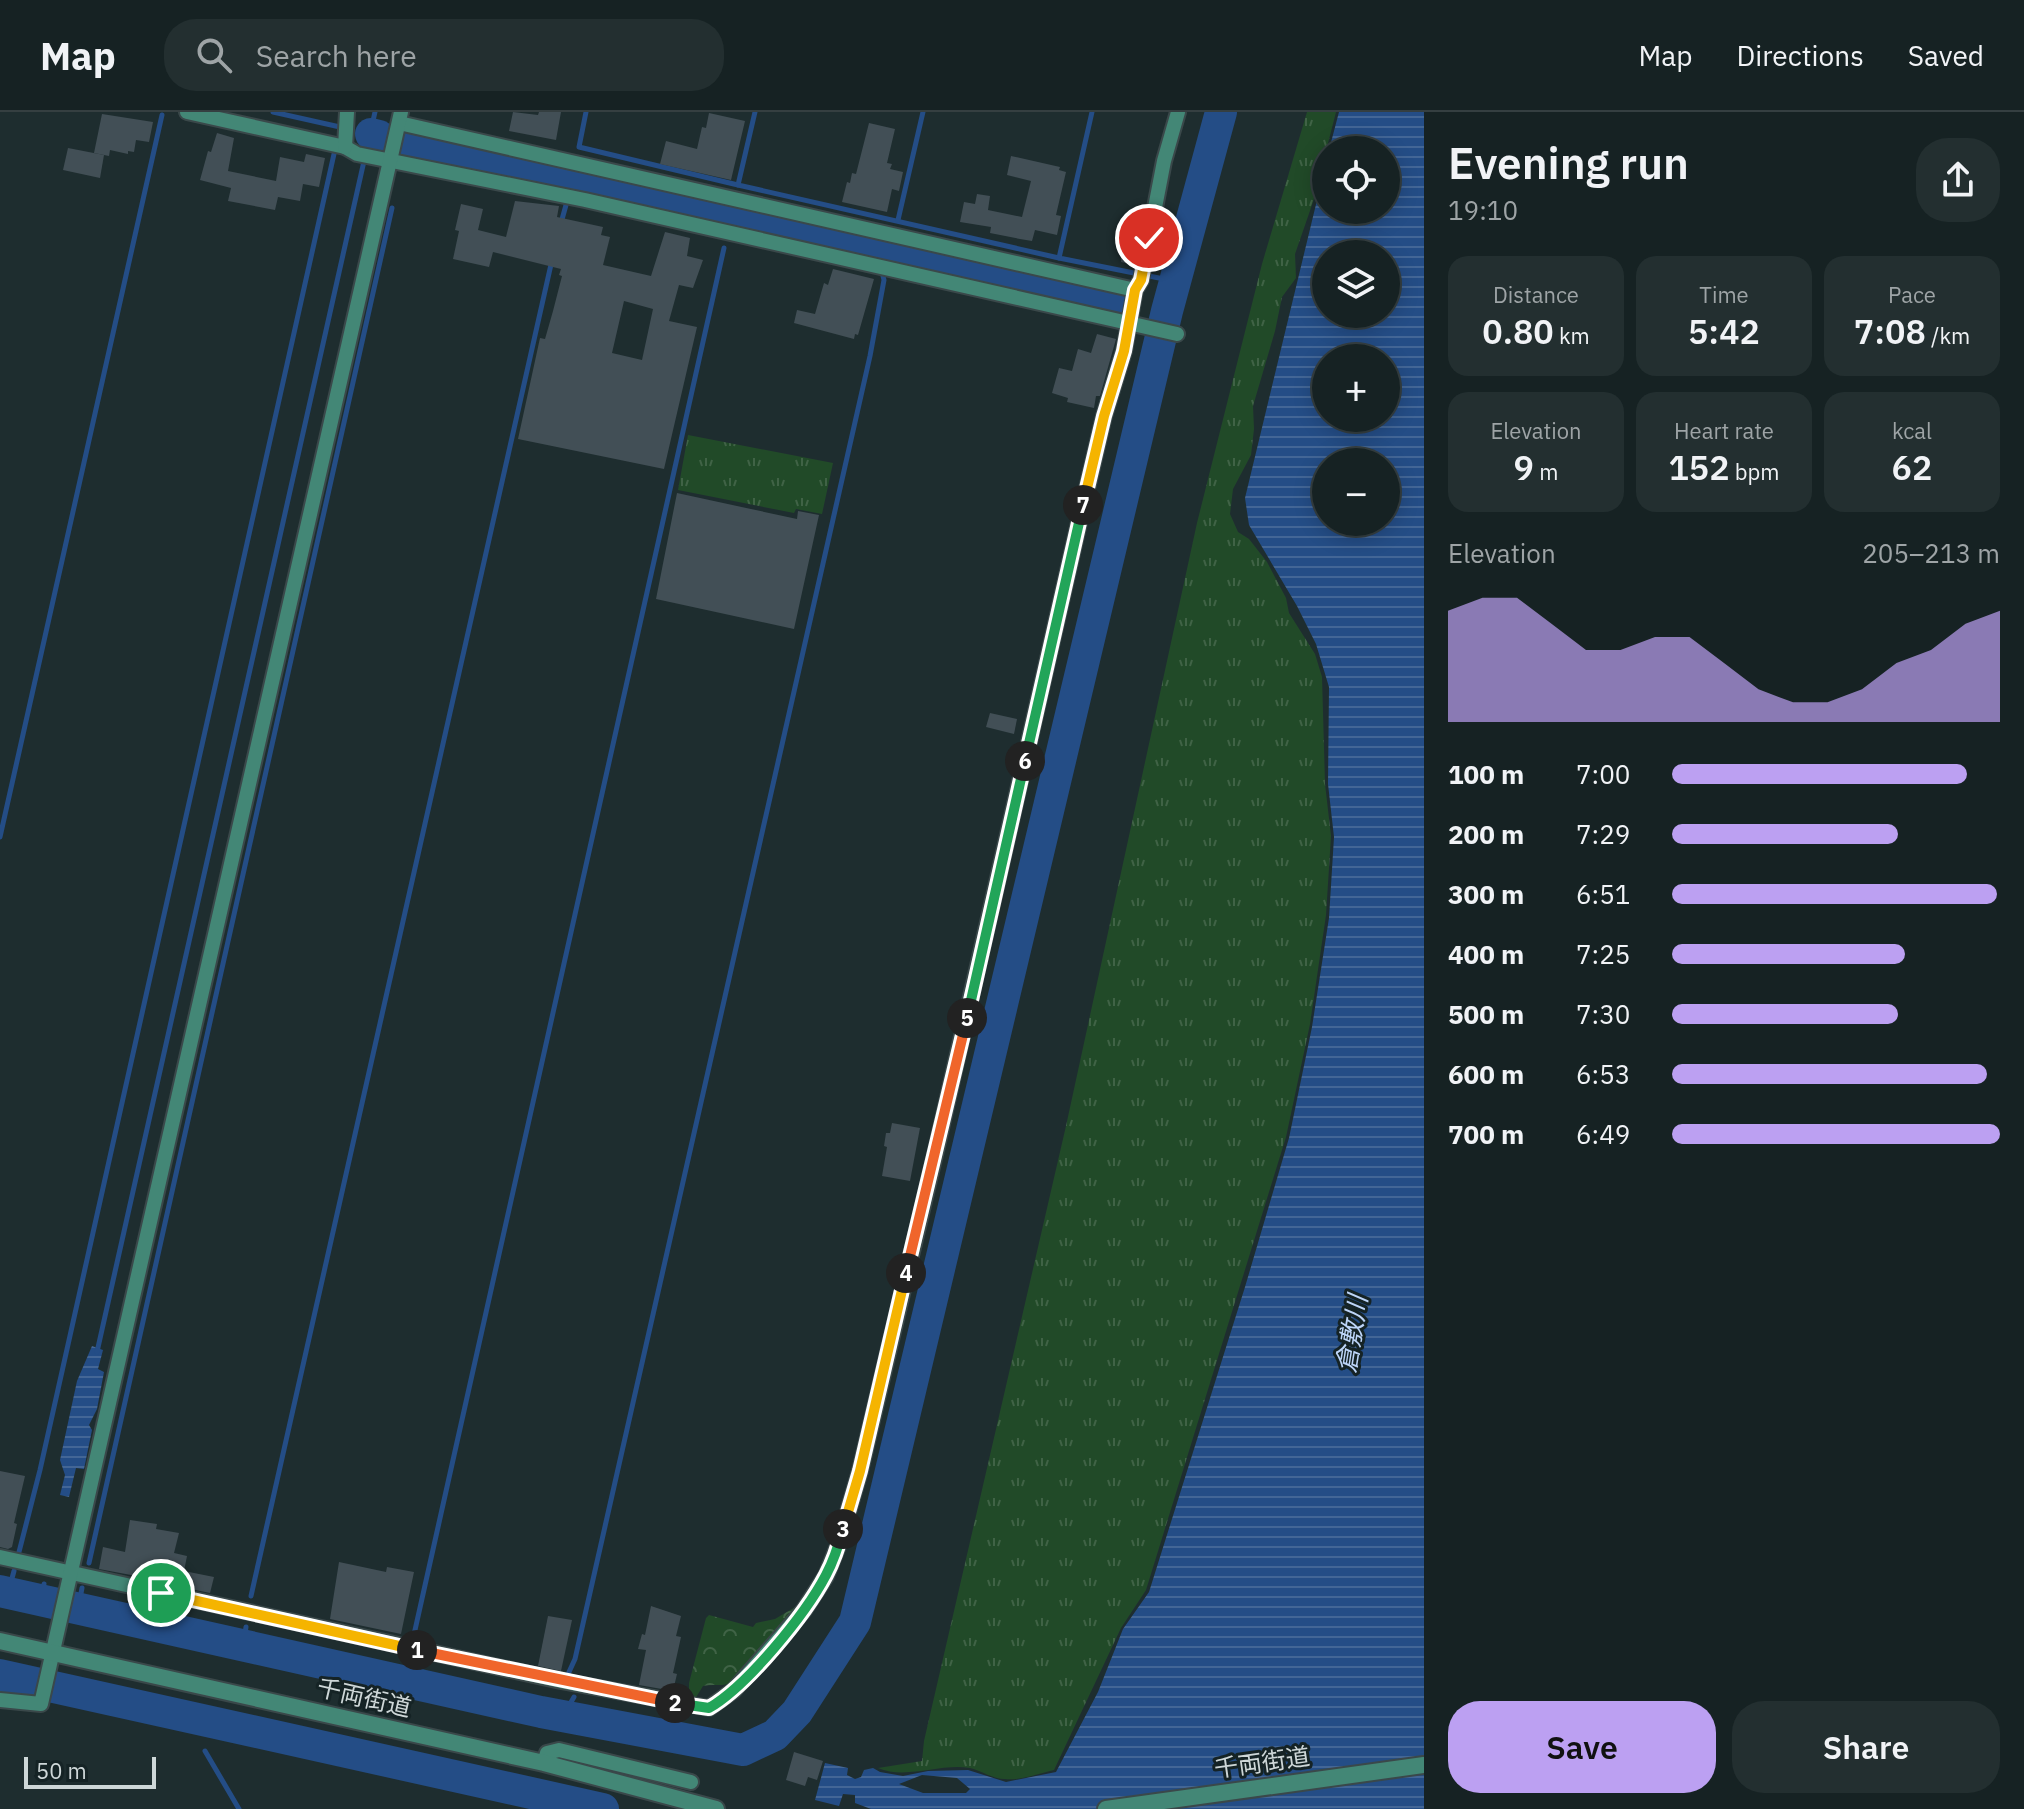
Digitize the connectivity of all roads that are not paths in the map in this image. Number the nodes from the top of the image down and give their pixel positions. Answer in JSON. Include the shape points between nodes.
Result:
{"nodes":[{"id":1,"x":187,"y":112,"type":"edge"},
{"id":2,"x":347,"y":112,"type":"edge"},
{"id":3,"x":1178,"y":112,"type":"edge"},
{"id":4,"x":400,"y":118,"type":"edge"},
{"id":5,"x":352,"y":151,"type":"junction"},
{"id":6,"x":381,"y":159,"type":"junction"},
{"id":7,"x":1140,"y":281,"type":"junction"},
{"id":8,"x":1129,"y":324,"type":"junction"},
{"id":9,"x":1177,"y":334,"type":"dead end"},
{"id":10,"x":0,"y":1557,"type":"edge"},
{"id":11,"x":69,"y":1577,"type":"junction"},
{"id":12,"x":0,"y":1641,"type":"edge"},
{"id":13,"x":50,"y":1661,"type":"junction"},
{"id":14,"x":0,"y":1700,"type":"edge"},
{"id":15,"x":544,"y":1763,"type":"junction"},
{"id":16,"x":1424,"y":1765,"type":"edge"},
{"id":17,"x":691,"y":1782,"type":"dead end"},
{"id":18,"x":716,"y":1809,"type":"edge"},
{"id":19,"x":1106,"y":1809,"type":"edge"}],
"edges":[{"from":1,"to":5,"type":"street"},
{"from":2,"to":5,"type":"street"},
{"from":3,"to":7,"type":"street"},
{"from":4,"to":6,"type":"street"},
{"from":4,"to":7,"type":"street"},
{"from":5,"to":6,"type":"street"},
{"from":6,"to":8,"type":"street"},
{"from":6,"to":11,"type":"street"},
{"from":7,"to":8,"type":"street"},
{"from":8,"to":9,"type":"street"},
{"from":8,"to":11,"type":"street","via":[[860,1471],[833,1562],[786,1631],[734,1690],[709,1708]]},
{"from":10,"to":11,"type":"street"},
{"from":11,"to":13,"type":"street"},
{"from":12,"to":13,"type":"street","name":"千両街道"},
{"from":13,"to":14,"type":"street","via":[[41,1704]]},
{"from":13,"to":15,"type":"street","name":"千両街道"},
{"from":15,"to":17,"type":"street","via":[[547,1753],[559,1750]]},
{"from":15,"to":18,"type":"street","name":"千両街道"},
{"from":16,"to":19,"type":"street","name":"千両街道"}]}
